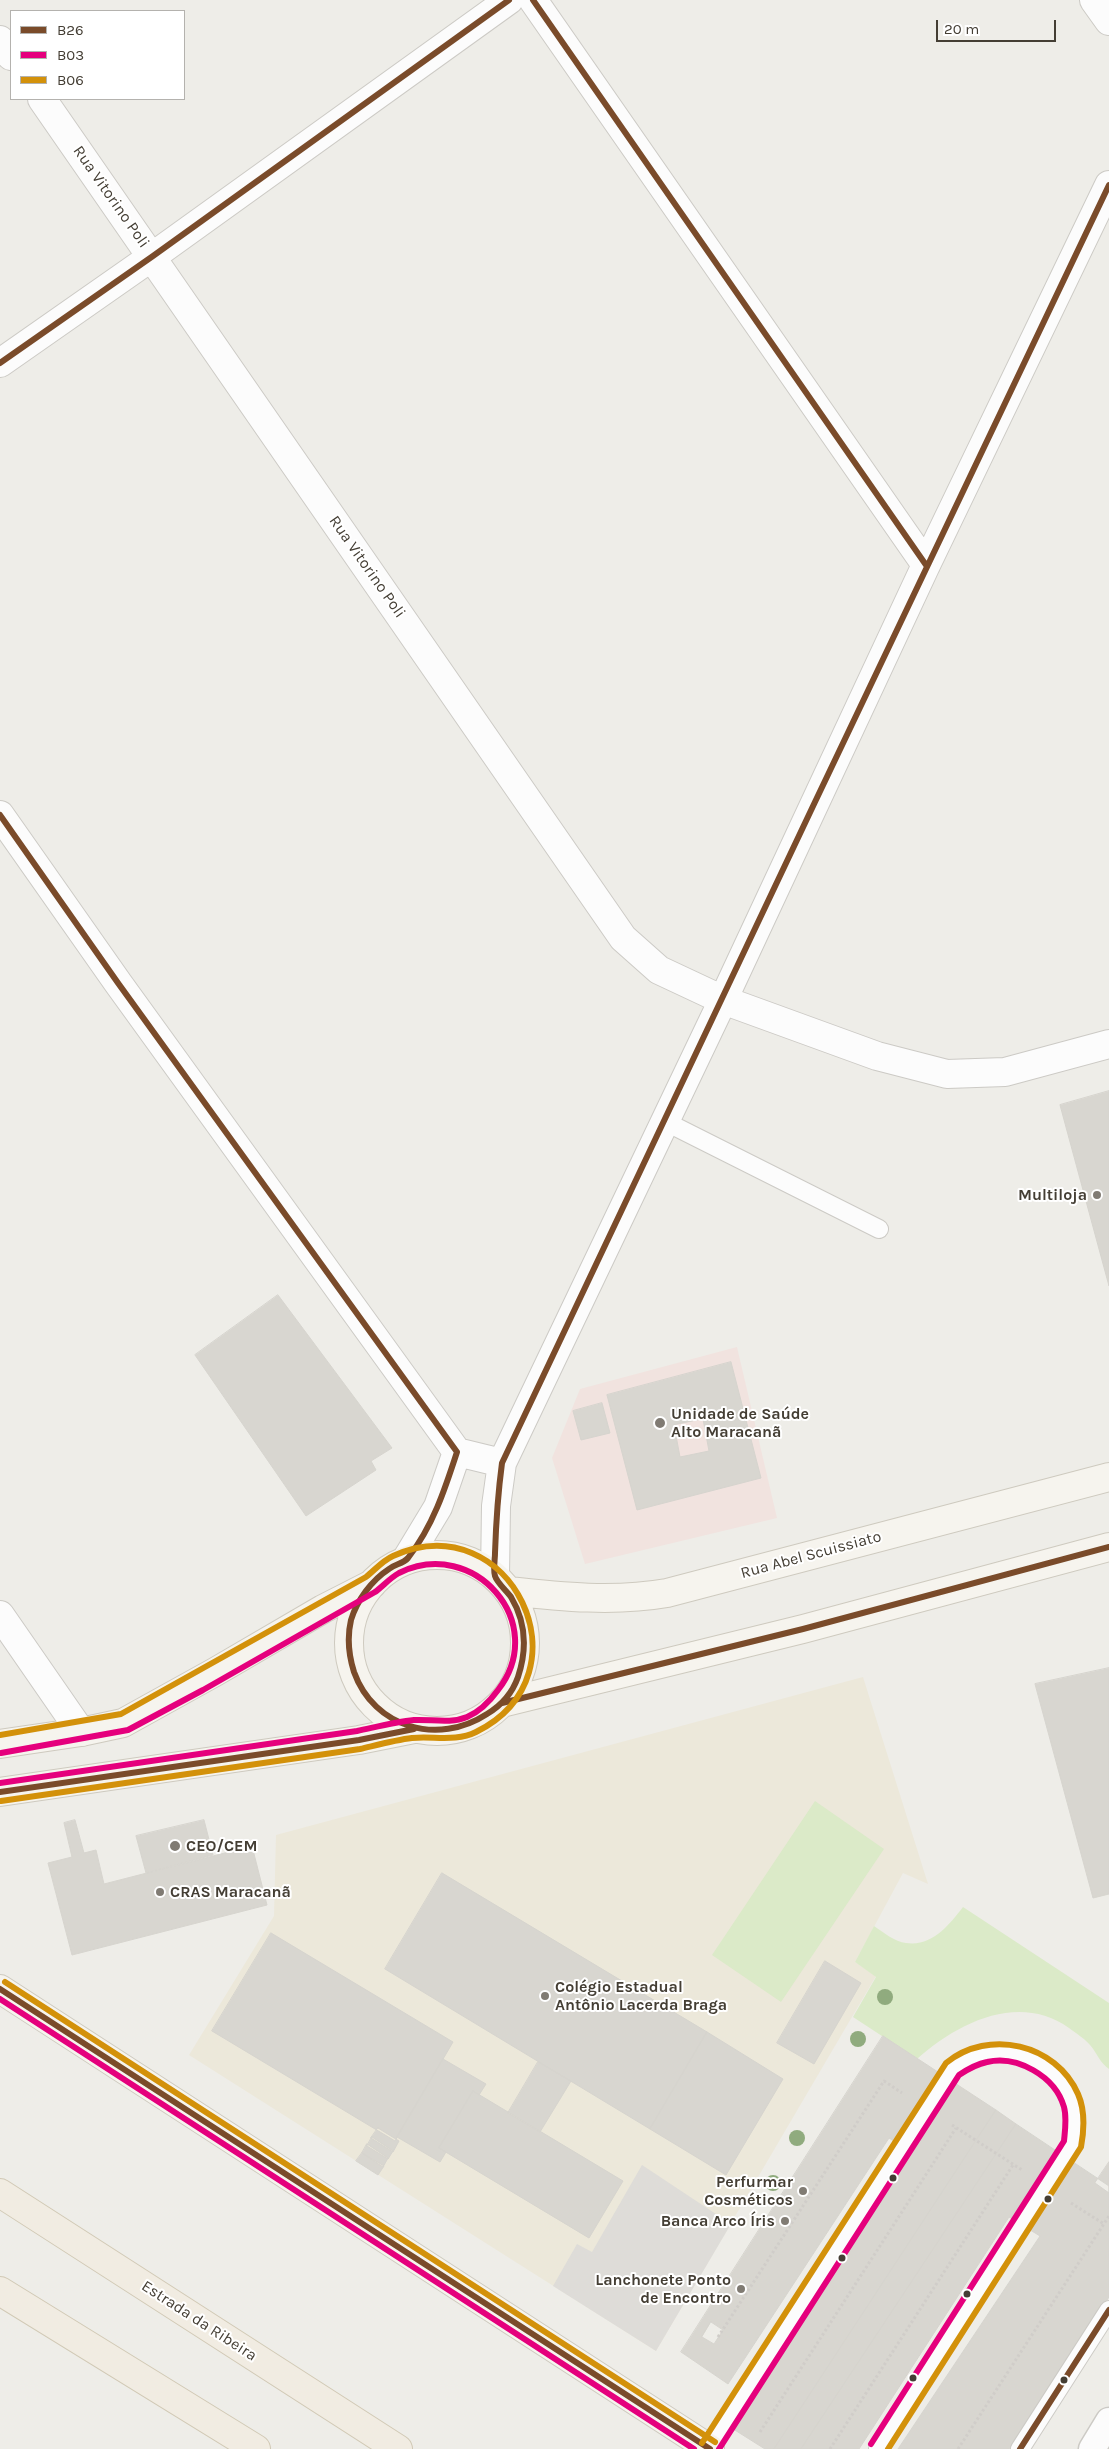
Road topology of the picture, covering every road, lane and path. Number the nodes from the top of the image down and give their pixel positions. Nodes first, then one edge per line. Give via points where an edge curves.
1 (509, 0) edge
2 (534, 0) edge
3 (1094, 0) edge
4 (1109, 21) edge
5 (0, 40) edge
6 (10, 55) edge
7 (43, 100) edge
8 (1109, 185) edge
9 (153, 256) junction
10 (0, 363) edge
11 (926, 565) junction
12 (0, 815) edge
13 (724, 1000) junction
14 (1109, 1044) edge
15 (666, 1122) junction
16 (879, 1229) dead end
17 (457, 1452) junction
18 (502, 1463) junction
19 (1109, 1477) edge
20 (1109, 1547) edge
21 (406, 1560) junction
22 (376, 1582) junction
23 (502, 1584) junction
24 (0, 1615) edge
25 (502, 1703) junction
26 (414, 1729) junction
27 (81, 1732) junction
28 (0, 1744) edge
29 (0, 1792) edge
30 (0, 1989) edge
31 (926, 2109) junction
32 (956, 2127) junction
33 (1013, 2165) junction
34 (1046, 2186) junction
35 (0, 2193) edge
36 (1109, 2216) edge
37 (1104, 2224) junction
38 (0, 2290) edge
39 (1109, 2310) edge
40 (718, 2337) dead end
41 (1109, 2421) edge
42 (760, 2432) dead end
43 (256, 2449) edge
44 (398, 2449) edge
45 (710, 2449) edge
46 (830, 2449) edge
47 (878, 2449) edge
48 (958, 2449) edge
49 (1020, 2449) edge
50 (1092, 2449) edge

1 - 9 street
2 - 11 street
3 - 4 street
5 - 6 street
7 - 9 street, Rua Vitorino Poli
8 - 11 street
9 - 10 street
9 - 13 street, Rua Vitorino Poli via 623,938 659,970
11 - 13 street
12 - 17 street
13 - 14 street, Rua Vitorino Poli via 877,1056 947,1074 1005,1072
13 - 15 street
15 - 16 lane
15 - 18 street
17 - 18 street
17 - 21 street via 438,1507
18 - 23 street via 496,1506
19 - 23 main road, Rua Abel Scuissiato via 635,1598 552,1596
20 - 25 main road via 803,1629
21 - 22 main road via 389,1568
21 - 23 main road via 437,1554 468,1560
22 - 26 main road via 360,1601 351,1624 348,1649 353,1673 367,1698 388,1718
22 - 27 main road via 323,1609 153,1708 122,1722
23 - 25 main road via 519,1611 525,1632 524,1658 516,1682
24 - 27 street
25 - 26 main road via 477,1722 446,1731
26 - 29 main road
27 - 28 main road
30 - 45 main road
31 - 32 path
31 - 34 lane via 953,2068 973,2057 996,2052 1018,2054 1040,2063 1057,2078 1070,2098 1075,2120 1073,2144
31 - 40 path via 884,2081
31 - 45 lane
32 - 33 path
32 - 42 path
33 - 34 path
33 - 46 path
34 - 37 path
34 - 47 lane
35 - 44 main road, Estrada da Ribeira
36 - 37 path
37 - 48 path
38 - 43 main road
39 - 49 lane
41 - 50 street

